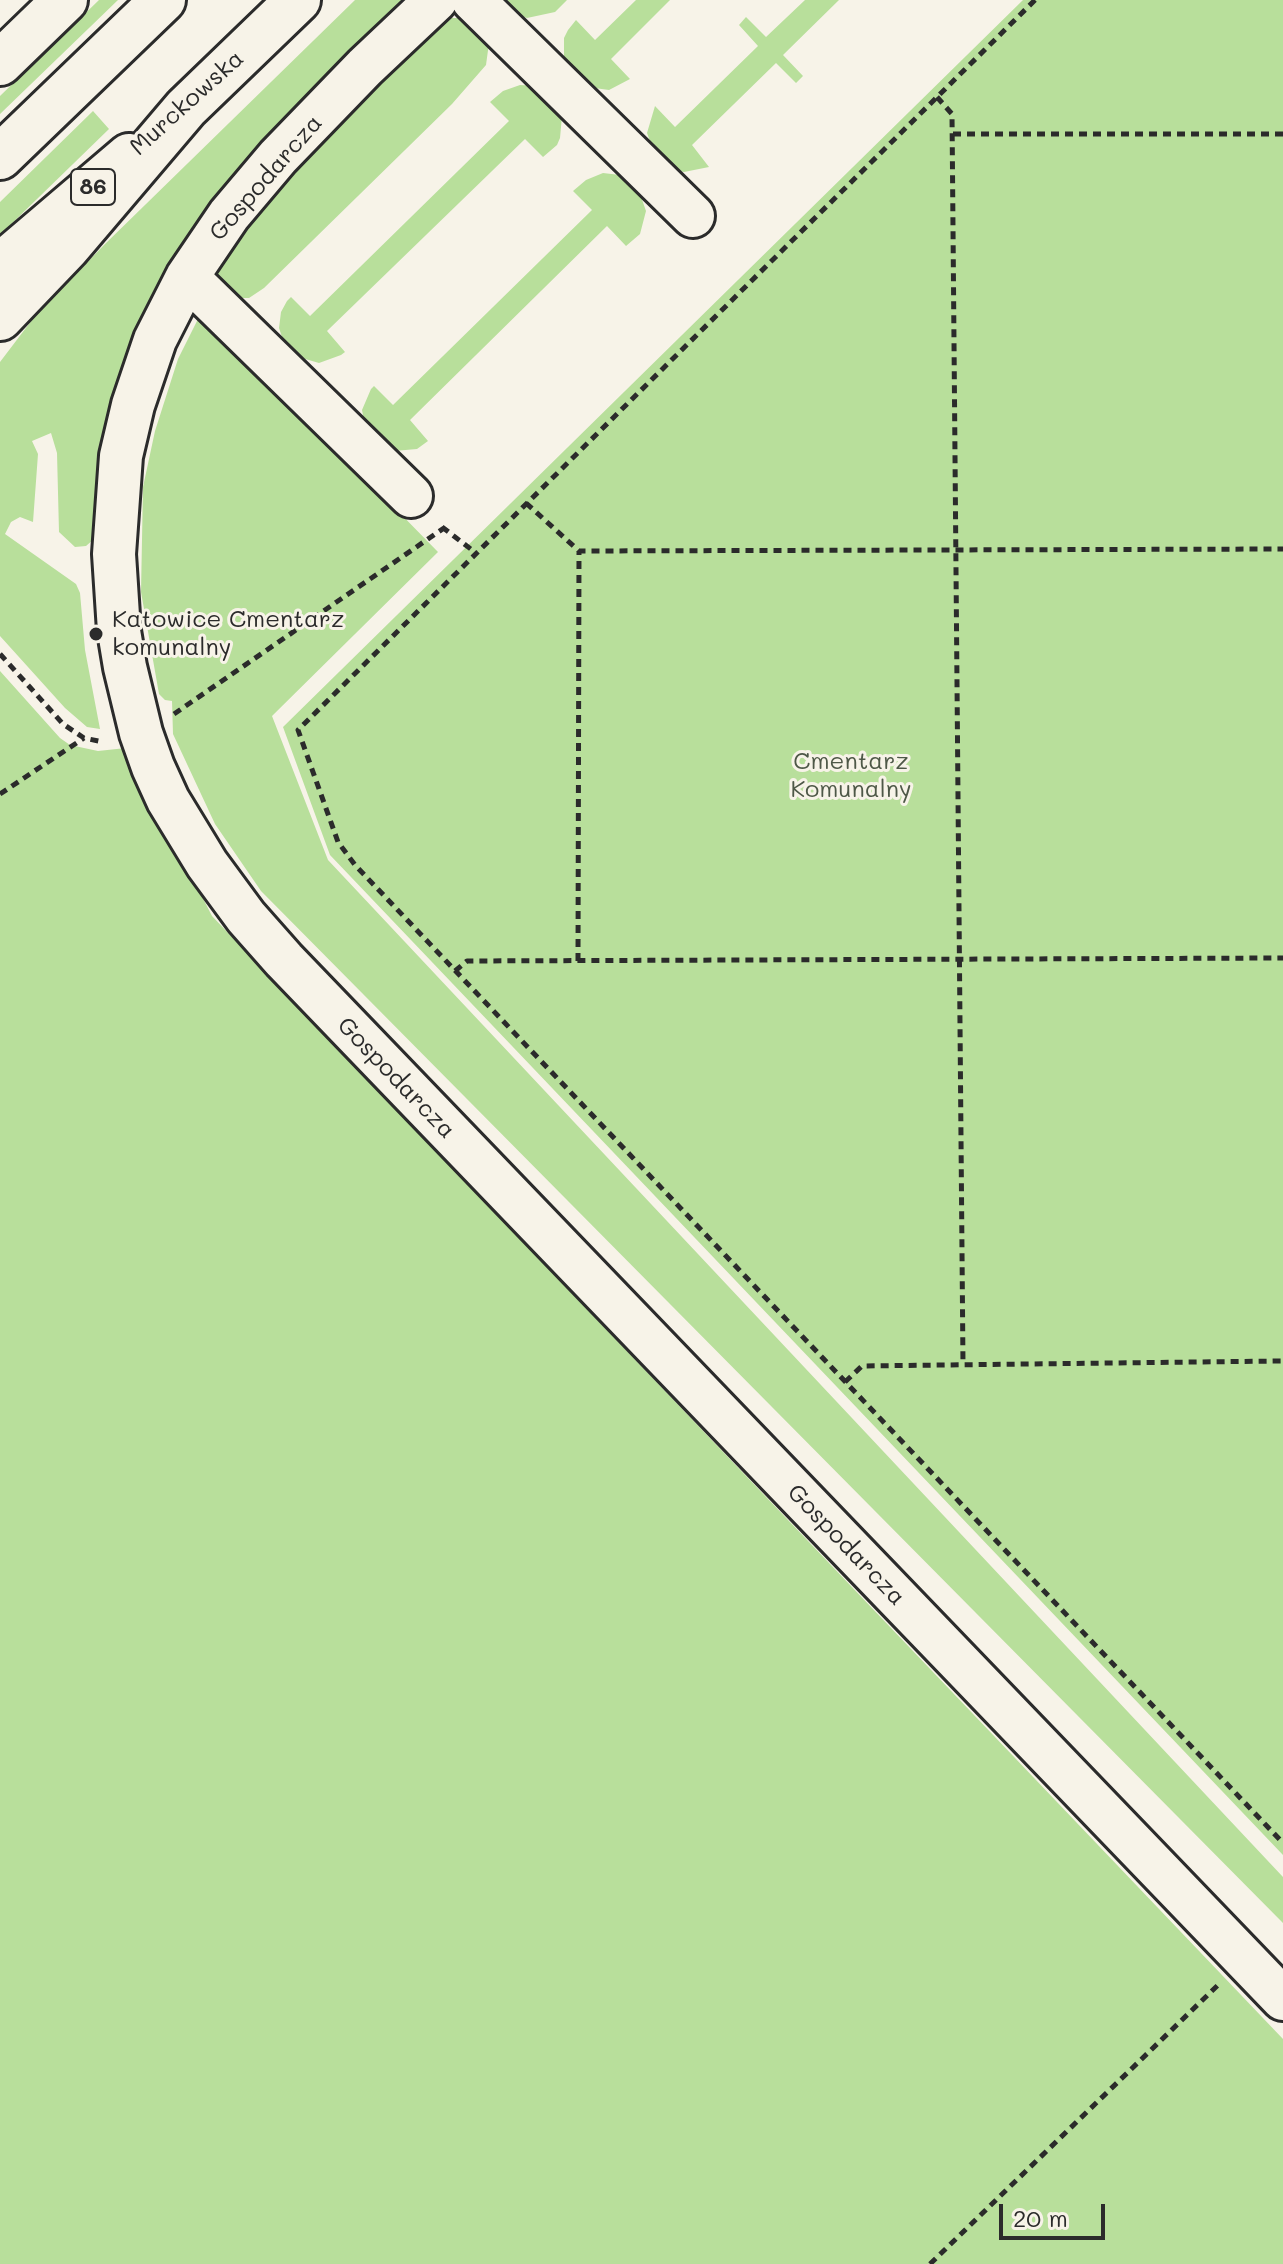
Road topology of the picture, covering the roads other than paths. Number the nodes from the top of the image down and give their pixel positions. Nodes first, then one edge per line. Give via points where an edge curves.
1 (65, 0) edge
2 (163, 0) edge
3 (298, 0) edge
4 (436, 0) edge
5 (473, 0) edge
6 (0, 63) edge
7 (186, 108) junction
8 (0, 157) edge
9 (693, 216) dead end
10 (0, 266) edge
11 (187, 277) junction
12 (0, 318) edge
13 (411, 496) road end
14 (1283, 1999) edge

1 - 6 main road
2 - 8 main road
3 - 7 main road, Murckowska / 86
4 - 11 street, Gospodarcza via 278,157
5 - 9 street
7 - 10 main road, Murckowska / 86
7 - 12 main road
11 - 13 street
11 - 14 street, Gospodarcza via 155,340 121,456 115,594 125,667 145,744 168,800 207,864 316,995

